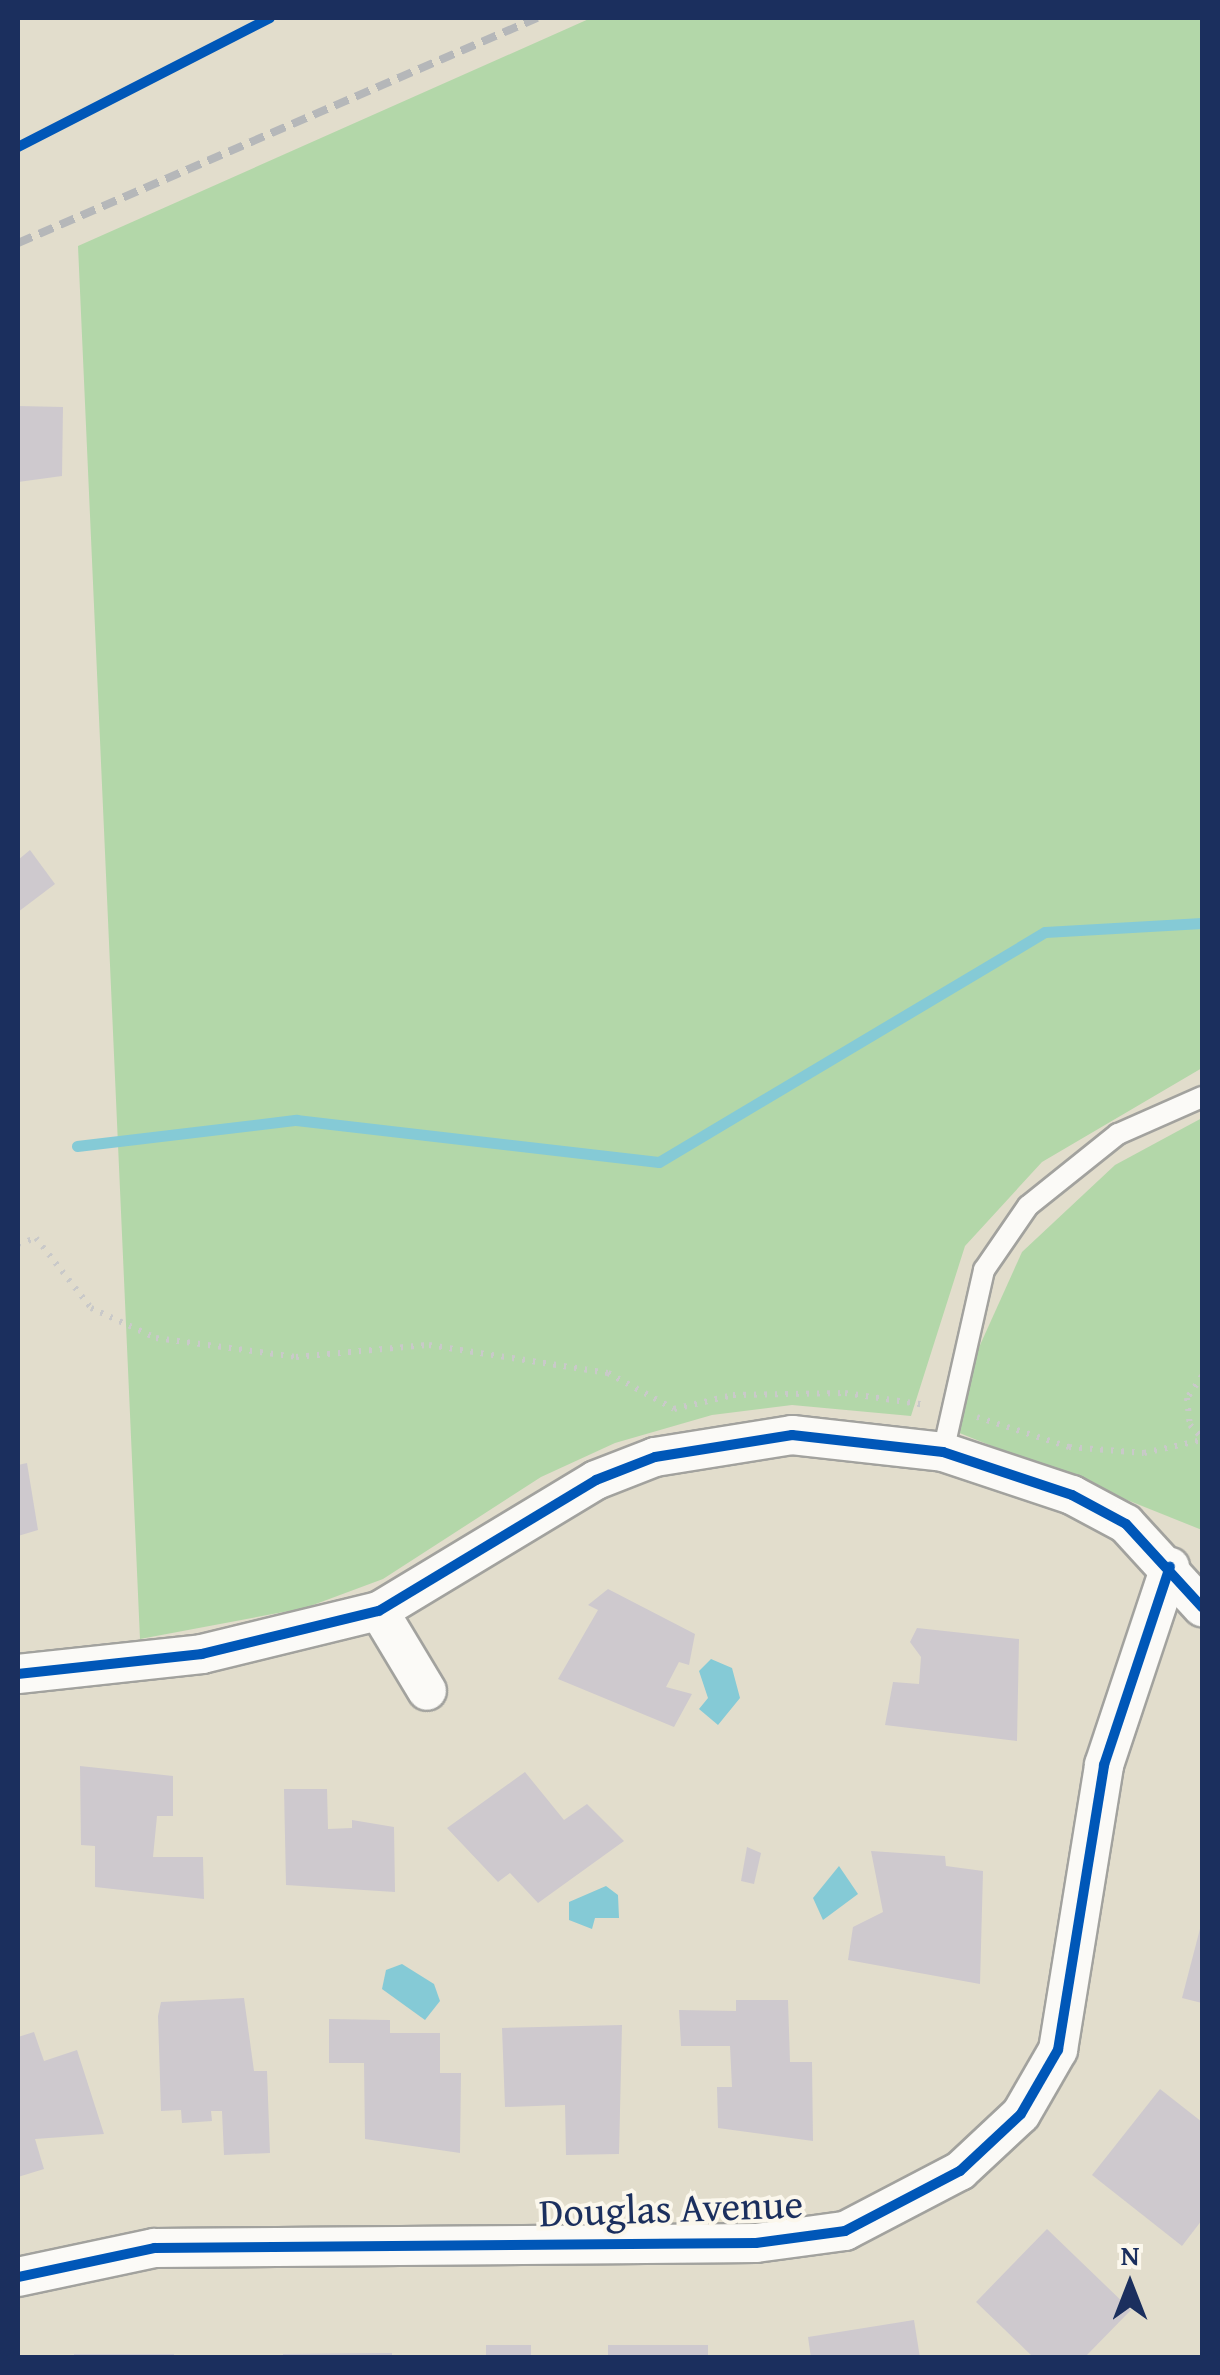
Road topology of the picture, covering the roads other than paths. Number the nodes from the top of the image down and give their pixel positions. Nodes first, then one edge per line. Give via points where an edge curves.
1 (1202, 1097) edge
2 (943, 1452) junction
3 (1186, 1566) edge
4 (1202, 1607) edge
5 (379, 1611) junction
6 (18, 1674) edge
7 (427, 1691) dead end
8 (18, 2278) edge

1 - 2 lane via 1118,1134 1028,1206 984,1270
2 - 3 street via 1072,1494
2 - 5 street via 792,1435 655,1457 596,1480
3 - 4 street
3 - 8 street, Douglas Avenue via 1104,1765 1058,2050 1021,2114 960,2171 845,2231 756,2243 154,2248
5 - 6 street via 202,1654
5 - 7 street

